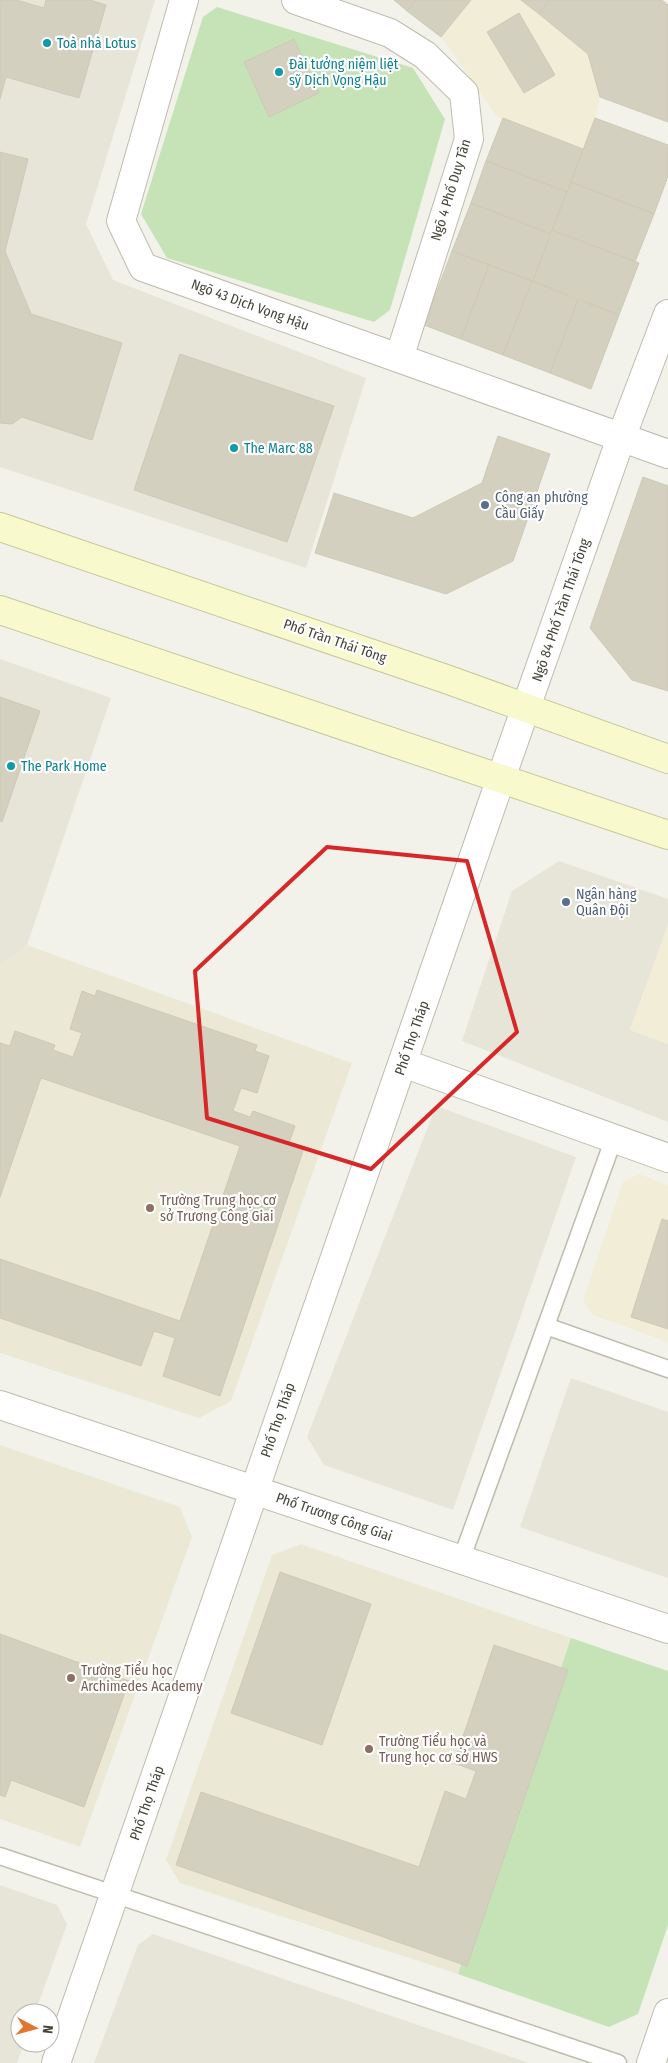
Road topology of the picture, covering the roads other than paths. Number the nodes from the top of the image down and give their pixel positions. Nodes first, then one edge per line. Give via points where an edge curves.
1 (184, 0) edge
2 (296, 0) edge
3 (668, 314) edge
4 (399, 358) junction
5 (621, 438) junction
6 (668, 454) edge
7 (0, 527) edge
8 (0, 610) edge
9 (527, 709) junction
10 (668, 759) edge
11 (501, 778) junction
12 (668, 835) edge
13 (403, 1063) junction
14 (614, 1138) junction
15 (668, 1158) edge
16 (546, 1326) junction
17 (668, 1369) edge
18 (0, 1405) edge
19 (254, 1490) junction
20 (461, 1560) junction
21 (668, 1629) edge
22 (0, 1856) edge
23 (116, 1894) junction
24 (668, 2013) edge
25 (56, 2063) edge
26 (618, 2063) edge
27 (651, 2063) edge

1 - 4 street, Ngõ 43 Dịch Vọng Hậu via 121,221 143,267
2 - 4 street, Ngõ 4 Phố Duy Tân via 390,34 426,55 464,92 469,139
3 - 5 street, Ngõ 84 Phố Trần Thái Tông
4 - 5 street, Ngõ 43 Dịch Vọng Hậu
5 - 6 street, Ngõ 43 Dịch Vọng Hậu
5 - 9 street, Ngõ 84 Phố Trần Thái Tông
7 - 9 main road, Phố Trần Thái Tông via 437,675
8 - 11 main road
9 - 10 main road, Phố Trần Thái Tông
9 - 11 street, Ngõ 84 Phố Trần Thái Tông
11 - 12 main road
11 - 13 street, Phố Thọ Tháp
13 - 14 street
13 - 19 street, Phố Thọ Tháp
14 - 15 street
14 - 16 lane
16 - 17 lane
16 - 20 lane
18 - 19 street, Phố Trương Công Giai
19 - 20 street, Phố Trương Công Giai
19 - 23 street, Phố Thọ Tháp
20 - 21 street, Phố Trương Công Giai
22 - 23 lane
23 - 25 street, Phố Thọ Tháp
23 - 26 lane
24 - 27 street

